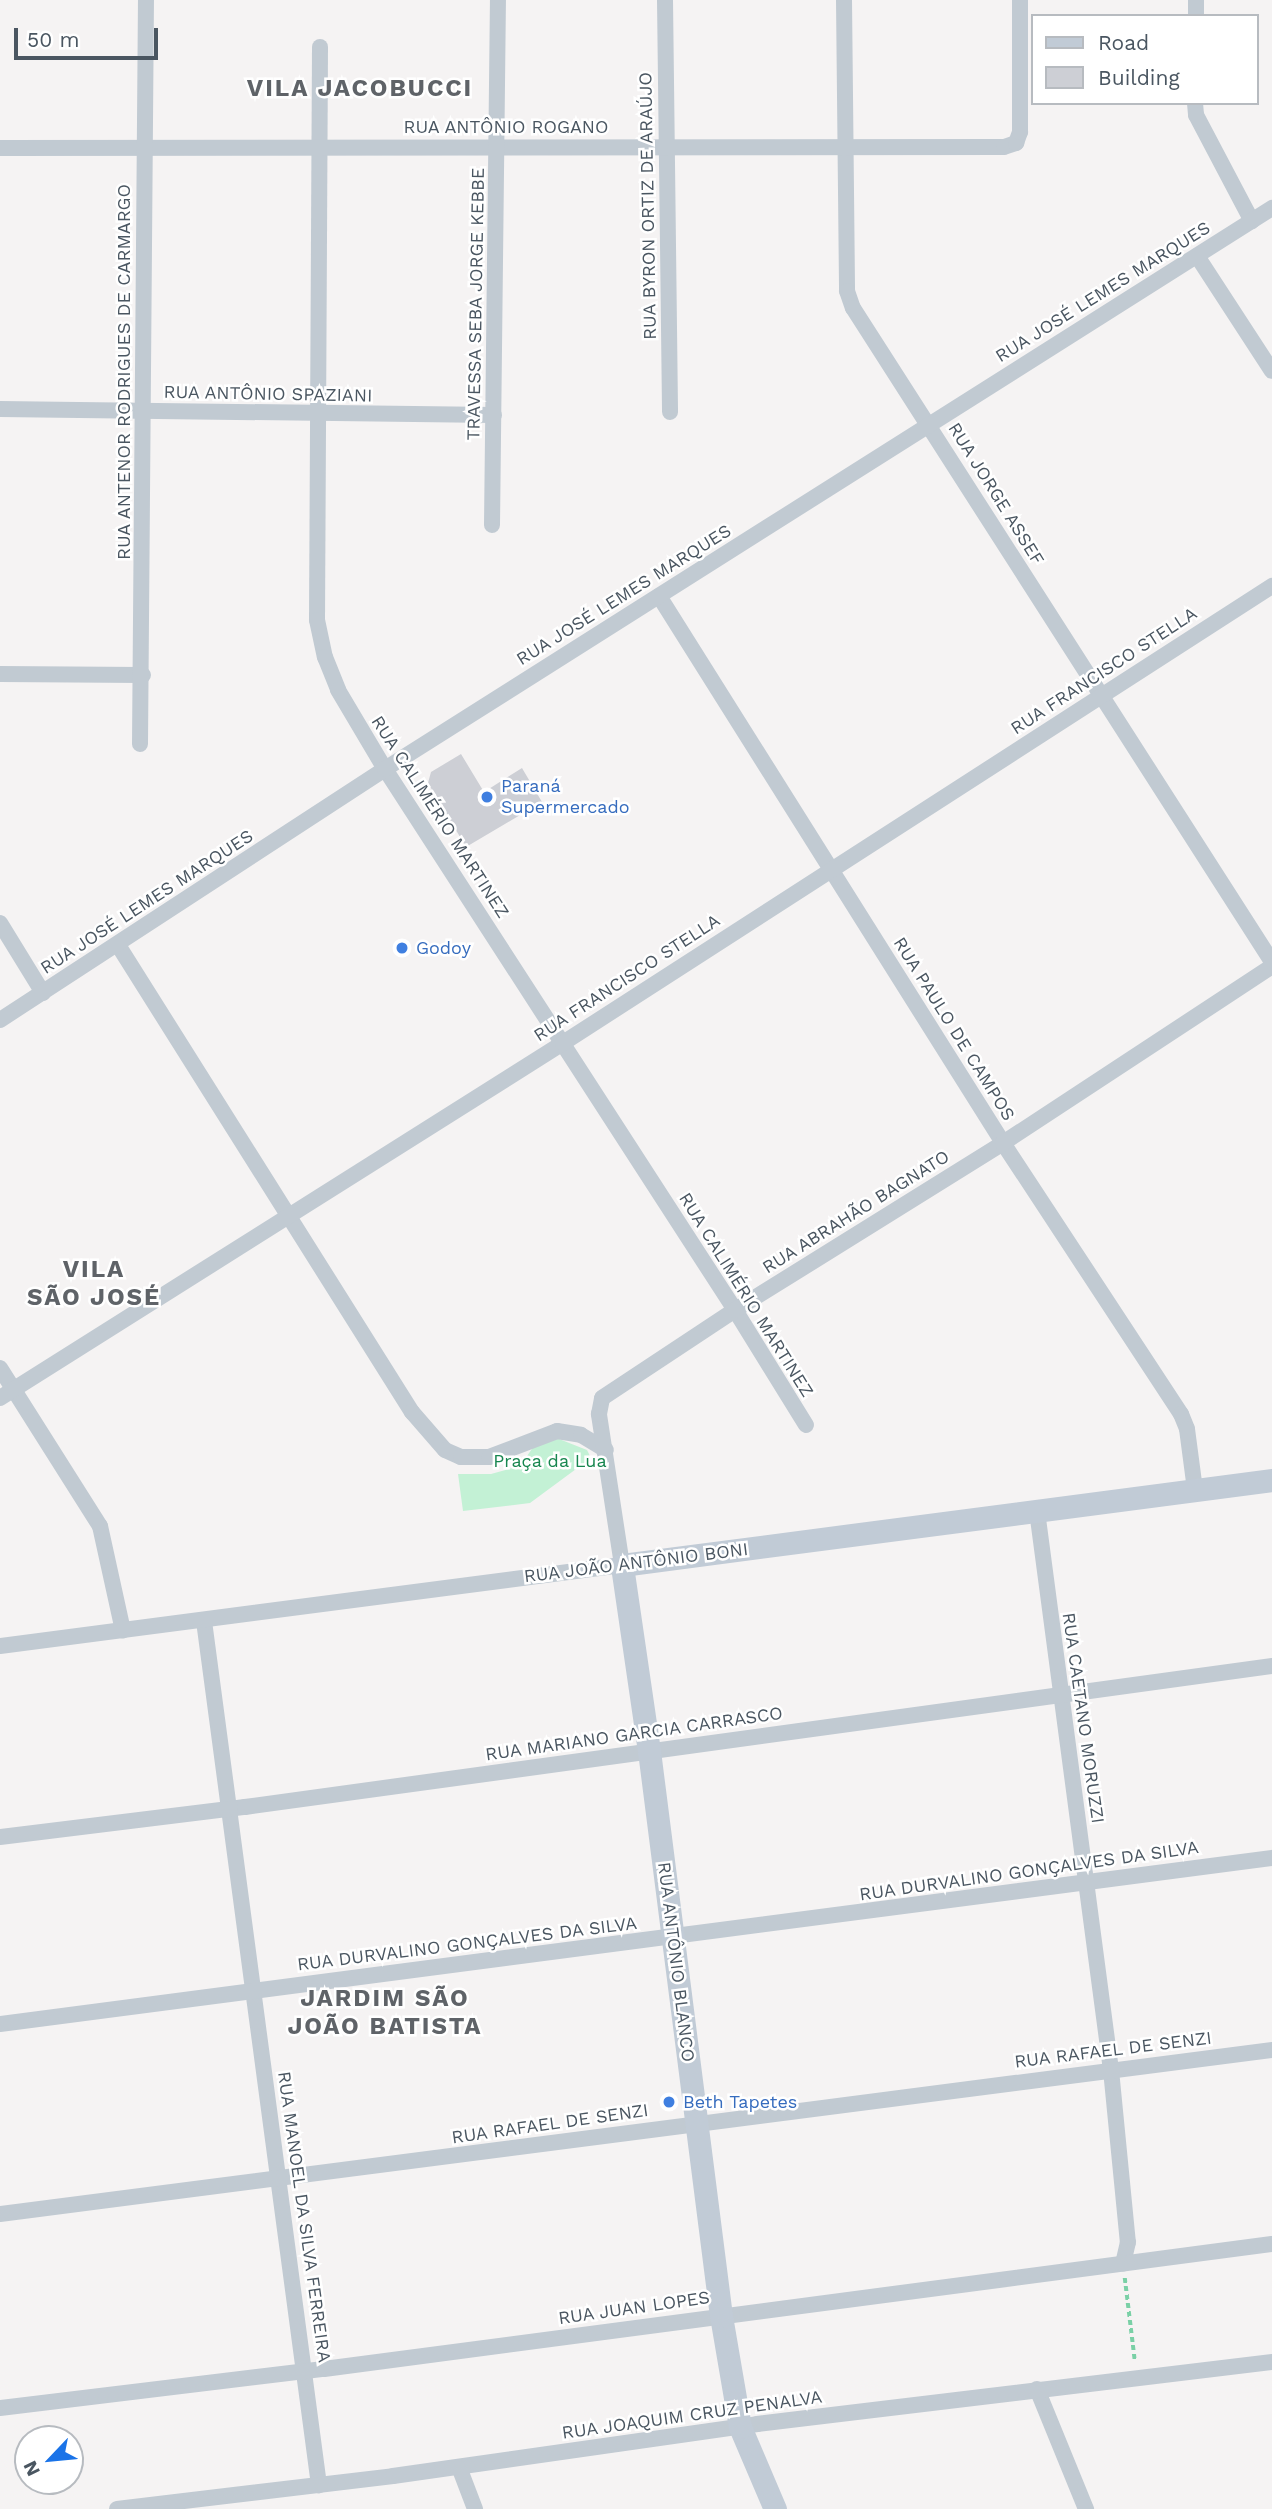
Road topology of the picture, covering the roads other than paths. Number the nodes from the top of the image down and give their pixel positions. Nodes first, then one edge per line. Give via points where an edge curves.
1 (146, 0) edge
2 (498, 0) edge
3 (665, 0) edge
4 (844, 0) edge
5 (1020, 0) edge
6 (320, 47) dead end
7 (1195, 105) edge
8 (144, 146) junction
9 (321, 146) junction
10 (498, 146) junction
11 (666, 146) junction
12 (0, 148) edge
13 (843, 148) junction
14 (1272, 208) edge
15 (1252, 221) junction
16 (1197, 256) junction
17 (1272, 371) edge
18 (0, 409) edge
19 (144, 411) junction
20 (670, 412) dead end
21 (318, 415) junction
22 (494, 415) junction
23 (929, 424) junction
24 (492, 525) dead end
25 (1272, 586) edge
26 (659, 596) junction
27 (0, 674) edge
28 (143, 674) junction
29 (1101, 696) junction
30 (140, 744) dead end
31 (385, 769) junction
32 (831, 869) junction
33 (0, 923) edge
34 (118, 945) junction
35 (1272, 964) edge
36 (43, 993) junction
37 (0, 1020) edge
38 (563, 1043) junction
39 (1003, 1143) junction
40 (290, 1215) junction
41 (735, 1310) junction
42 (0, 1368) edge
43 (7, 1394) edge
44 (806, 1425) dead end
45 (606, 1450) junction
46 (1272, 1480) edge
47 (1195, 1490) junction
48 (1037, 1511) junction
49 (621, 1565) junction
50 (204, 1621) junction
51 (123, 1630) junction
52 (0, 1646) edge
53 (1272, 1666) edge
54 (1060, 1696) junction
55 (649, 1751) junction
56 (229, 1809) junction
57 (0, 1837) edge
58 (1272, 1858) edge
59 (1086, 1883) junction
60 (673, 1937) junction
61 (254, 1992) junction
62 (0, 2024) edge
63 (1272, 2050) edge
64 (1111, 2070) junction
65 (697, 2125) junction
66 (279, 2180) junction
67 (0, 2214) edge
68 (1272, 2244) edge
69 (1123, 2263) junction
70 (721, 2316) junction
71 (1272, 2362) edge
72 (305, 2371) junction
73 (1037, 2389) junction
74 (0, 2407) edge
75 (740, 2427) junction
76 (460, 2467) junction
77 (318, 2485) junction
78 (117, 2509) edge
79 (475, 2509) edge
80 (775, 2509) edge
81 (1086, 2509) edge

1 - 8 street, RUA ANTENOR RODRIGUES DE CARMARGO
2 - 10 street, TRAVESSA SEBA JORGE KEBBE
3 - 11 street, RUA BYRON ORTIZ DE ARAÚJO
4 - 13 street, RUA JORGE ASSEF
5 - 13 street, RUA ANTÔNIO ROGANO via 1020,132 1013,145
6 - 9 street, RUA CALIMÉRIO MARTINEZ
7 - 15 street via 1196,115
8 - 9 street, RUA ANTÔNIO ROGANO
8 - 12 street, RUA ANTÔNIO ROGANO
8 - 19 street, RUA ANTENOR RODRIGUES DE CARMARGO
9 - 10 street, RUA ANTÔNIO ROGANO
9 - 21 street, RUA CALIMÉRIO MARTINEZ
10 - 11 street, RUA ANTÔNIO ROGANO
10 - 22 street, TRAVESSA SEBA JORGE KEBBE
11 - 13 street, RUA ANTÔNIO ROGANO
11 - 20 street, RUA BYRON ORTIZ DE ARAÚJO
13 - 23 street, RUA JORGE ASSEF via 847,291 853,308
14 - 15 street, RUA JOSÉ LEMES MARQUES
15 - 16 street, RUA JOSÉ LEMES MARQUES
16 - 17 street
16 - 23 street, RUA JOSÉ LEMES MARQUES
18 - 19 street, RUA ANTÔNIO SPAZIANI
19 - 21 street, RUA ANTÔNIO SPAZIANI
19 - 28 street, RUA ANTENOR RODRIGUES DE CARMARGO
21 - 22 street, RUA ANTÔNIO SPAZIANI
21 - 31 street, RUA CALIMÉRIO MARTINEZ via 317,620 338,690
22 - 24 street, TRAVESSA SEBA JORGE KEBBE
23 - 26 street, RUA JOSÉ LEMES MARQUES
23 - 29 street, RUA JORGE ASSEF
25 - 29 street, RUA FRANCISCO STELLA
26 - 31 street, RUA JOSÉ LEMES MARQUES
26 - 32 street, RUA PAULO DE CAMPOS
27 - 28 street
28 - 30 street, RUA ANTENOR RODRIGUES DE CARMARGO
29 - 32 street, RUA FRANCISCO STELLA
29 - 35 street, RUA JORGE ASSEF
31 - 34 street, RUA JOSÉ LEMES MARQUES
31 - 38 street, RUA CALIMÉRIO MARTINEZ
32 - 38 street, RUA FRANCISCO STELLA
32 - 39 street, RUA PAULO DE CAMPOS
33 - 36 street
34 - 36 street, RUA JOSÉ LEMES MARQUES
34 - 40 street
35 - 39 street, RUA ABRAHÃO BAGNATO
36 - 37 street, RUA JOSÉ LEMES MARQUES
38 - 40 street, RUA FRANCISCO STELLA
38 - 41 street, RUA CALIMÉRIO MARTINEZ
39 - 41 street, RUA ABRAHÃO BAGNATO
39 - 47 street, RUA PAULO DE CAMPOS via 1181,1414
40 - 43 street, RUA FRANCISCO STELLA
40 - 45 street via 412,1412 445,1450 461,1457 489,1457 557,1431 581,1435
41 - 44 street, RUA CALIMÉRIO MARTINEZ
41 - 45 street, RUA ABRAHÃO BAGNATO via 602,1398 599,1414
42 - 43 street
43 - 51 street via 100,1526
45 - 49 street, RUA ANTÔNIO BLANCO
46 - 47 street, RUA JOÃO ANTÔNIO BONI
47 - 48 street, RUA JOÃO ANTÔNIO BONI
48 - 49 street, RUA JOÃO ANTÔNIO BONI
48 - 54 street, RUA CAETANO MORUZZI
49 - 50 street, RUA JOÃO ANTÔNIO BONI
49 - 55 street, RUA ANTÔNIO BLANCO
50 - 51 street, RUA JOÃO ANTÔNIO BONI
50 - 56 street, RUA MANOEL DA SILVA FERREIRA
51 - 52 street, RUA JOÃO ANTÔNIO BONI
53 - 54 street, RUA MARIANO GARCIA CARRASCO
54 - 55 street, RUA MARIANO GARCIA CARRASCO
54 - 59 street, RUA CAETANO MORUZZI
55 - 56 street, RUA MARIANO GARCIA CARRASCO
55 - 60 street, RUA ANTÔNIO BLANCO
56 - 57 street, RUA MARIANO GARCIA CARRASCO
56 - 61 street, RUA MANOEL DA SILVA FERREIRA
58 - 59 street, RUA DURVALINO GONÇALVES DA SILVA
59 - 60 street, RUA DURVALINO GONÇALVES DA SILVA
59 - 64 street, RUA CAETANO MORUZZI
60 - 61 street, RUA DURVALINO GONÇALVES DA SILVA
60 - 65 street, RUA ANTÔNIO BLANCO
61 - 62 street, RUA DURVALINO GONÇALVES DA SILVA
61 - 66 street, RUA MANOEL DA SILVA FERREIRA
63 - 64 street, RUA RAFAEL DE SENZI
64 - 65 street, RUA RAFAEL DE SENZI
64 - 69 street, RUA CAETANO MORUZZI via 1128,2242
65 - 66 street, RUA RAFAEL DE SENZI
65 - 70 street, RUA ANTÔNIO BLANCO
66 - 67 street, RUA RAFAEL DE SENZI
66 - 72 street, RUA MANOEL DA SILVA FERREIRA
68 - 69 street, RUA JUAN LOPES
69 - 70 street, RUA JUAN LOPES
70 - 72 street, RUA JUAN LOPES
70 - 75 street, RUA ANTÔNIO BLANCO
71 - 73 street, RUA JOAQUIM CRUZ PENALVA
72 - 74 street, RUA JUAN LOPES
72 - 77 street, RUA MANOEL DA SILVA FERREIRA
73 - 75 street, RUA JOAQUIM CRUZ PENALVA
73 - 81 street
75 - 76 street, RUA JOAQUIM CRUZ PENALVA
75 - 80 street, RUA ANTÔNIO BLANCO
76 - 77 street, RUA JOAQUIM CRUZ PENALVA
76 - 79 street
77 - 78 street, RUA JOAQUIM CRUZ PENALVA

